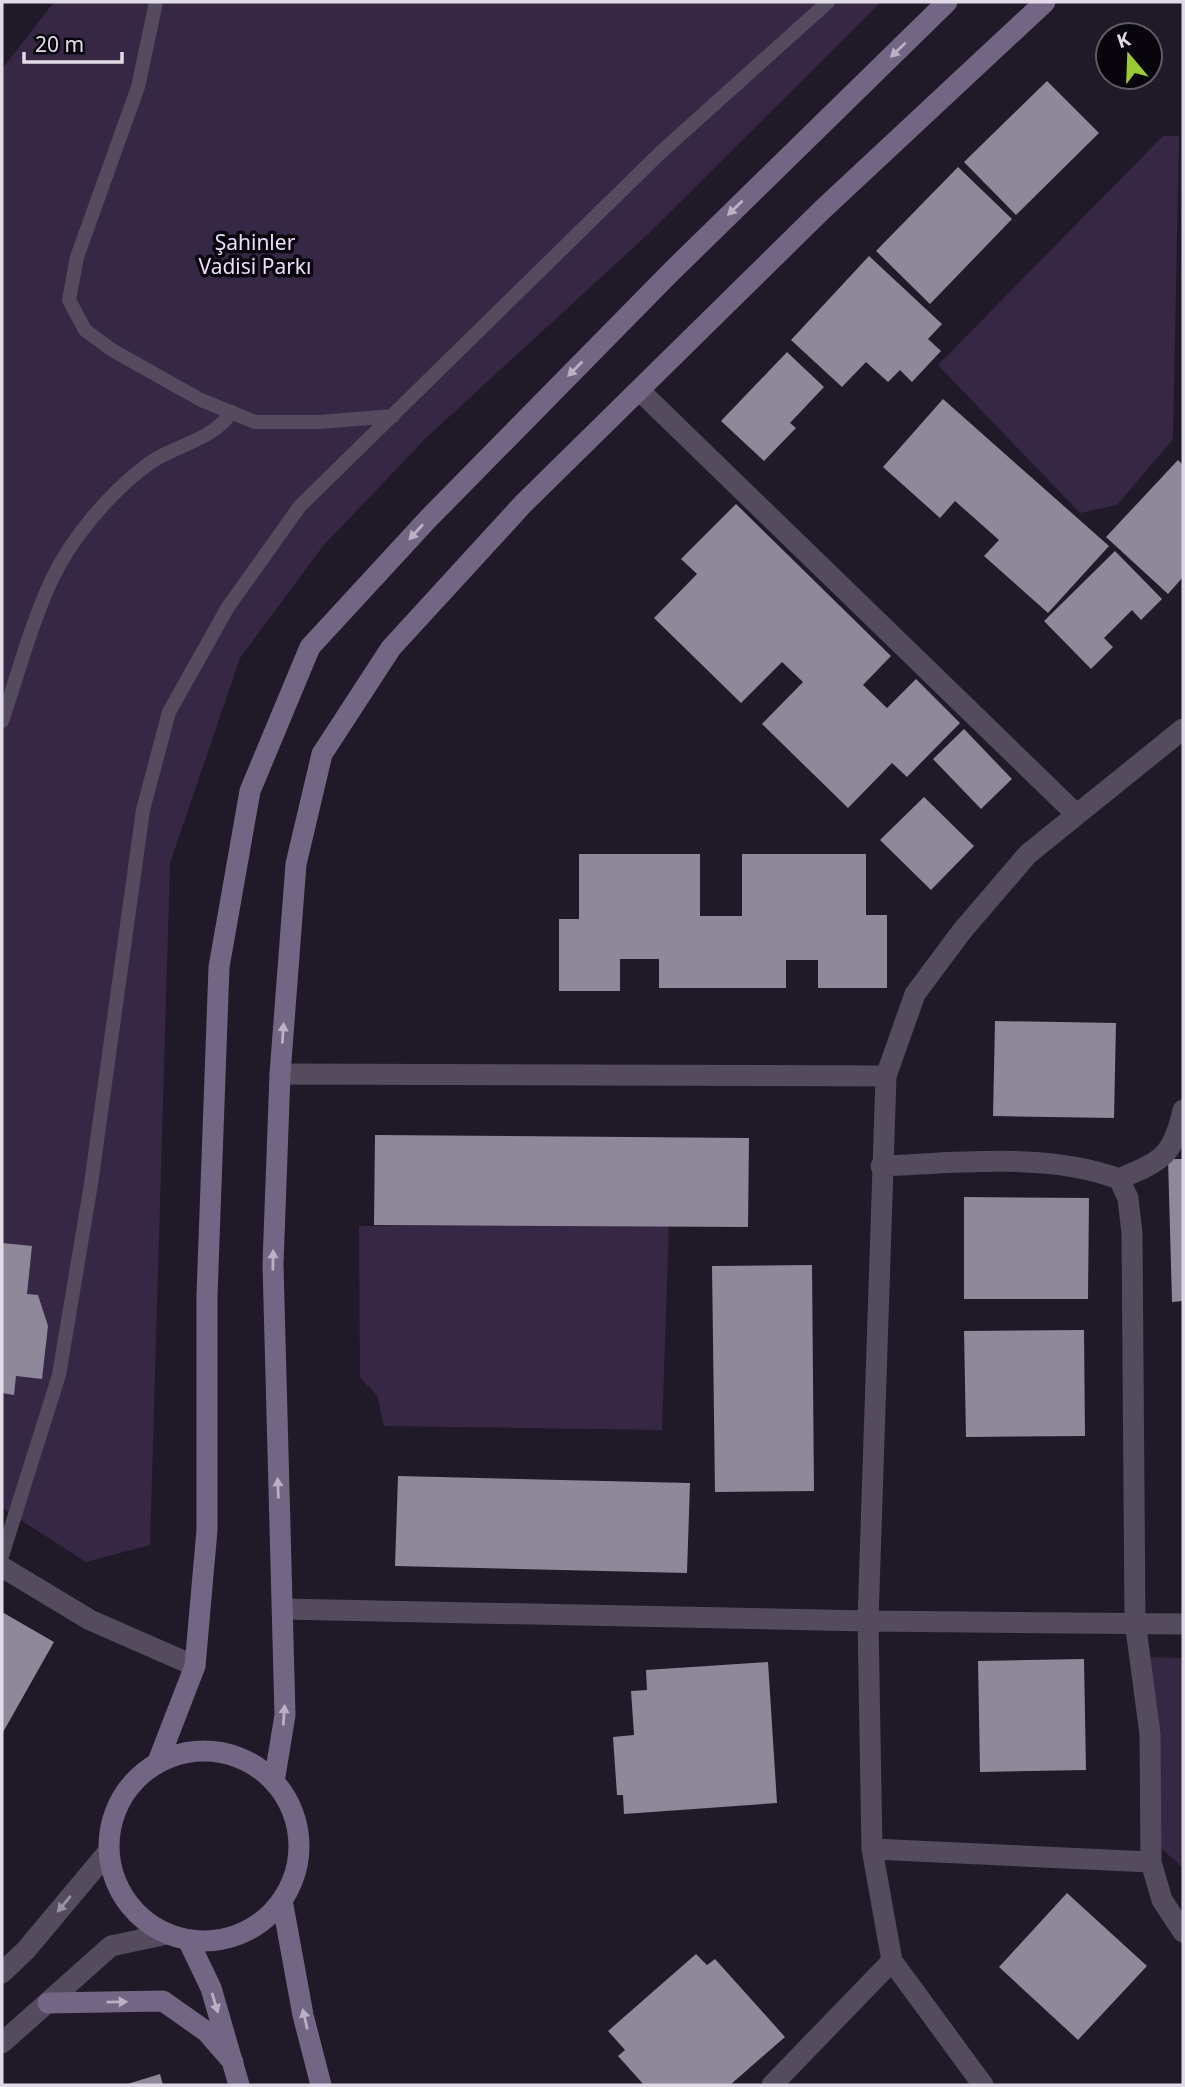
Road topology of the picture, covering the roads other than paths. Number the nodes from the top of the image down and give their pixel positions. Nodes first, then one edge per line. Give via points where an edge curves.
1 (156, 2) edge
2 (828, 2) edge
3 (947, 2) edge
4 (1045, 2) edge
5 (639, 390) junction
6 (232, 412) junction
7 (393, 416) junction
8 (2, 721) edge
9 (1183, 729) edge
10 (1075, 813) junction
11 (280, 1074) junction
12 (886, 1076) junction
13 (1183, 1110) edge
14 (881, 1166) junction
15 (1119, 1180) junction
16 (2, 1556) edge
17 (2, 1567) edge
18 (283, 1609) junction
19 (868, 1621) junction
20 (1135, 1621) junction
21 (1183, 1624) edge
22 (195, 1666) junction
23 (157, 1764) junction
24 (274, 1782) junction
25 (872, 1849) junction
26 (108, 1852) junction
27 (1151, 1862) junction
28 (282, 1900) junction
29 (1183, 1932) edge
30 (178, 1937) junction
31 (892, 1961) junction
32 (2, 1973) edge
33 (48, 2003) junction
34 (2, 2043) edge
35 (233, 2062) junction
36 (239, 2085) edge
37 (321, 2085) edge
38 (772, 2085) edge
39 (984, 2085) edge

1 - 6 lane via 138,87 77,257 69,300 85,330 112,351
2 - 7 lane via 660,153
3 -> 22 street via 670,273 428,519 310,648 250,791 219,967 207,1295 207,1530
4 - 5 street via 822,210
5 - 10 street
11 -> 5 street via 296,864 322,754 391,648 523,505
6 - 7 lane via 256,422
6 - 8 lane via 214,432 145,466 72,547 52,579
7 - 16 lane via 300,506 228,607 169,712 143,810 91,1184 59,1375
9 - 10 street
10 - 12 street via 1028,854 915,994
11 - 12 street
18 -> 11 street via 273,1264
12 - 14 street
13 - 15 street via 1177,1136 1159,1162
14 - 15 street via 1056,1165 1093,1169
14 - 19 street
15 - 20 street via 1128,1198 1132,1233
17 - 22 street via 90,1620
18 - 19 street
24 -> 18 street via 285,1715
19 - 20 street
19 - 25 street
20 - 21 street
20 - 27 street via 1150,1734
22 - 23 street
23 - 24 street via 177,1755 219,1752 249,1763
23 - 26 street via 140,1776 120,1801 109,1831
24 - 28 street via 287,1800 299,1840 298,1861
25 - 27 street
25 - 31 street
26 - 30 street via 120,1893 133,1910
26 -> 32 street
27 - 29 street via 1162,1900
28 - 30 street via 250,1929 220,1939
37 -> 28 street
30 - 33 street via 111,1946
30 -> 35 street via 211,1988
31 - 38 street
31 - 39 street
33 - 34 street
33 -> 35 street via 163,2001 207,2032
35 - 36 street

